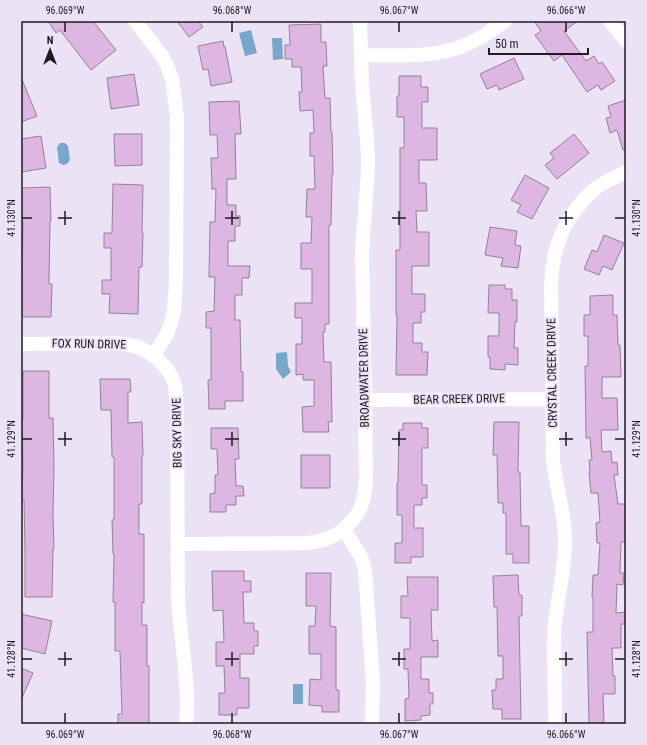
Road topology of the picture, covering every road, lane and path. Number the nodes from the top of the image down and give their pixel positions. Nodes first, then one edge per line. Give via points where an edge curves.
1 (135, 21) edge
2 (360, 21) edge
3 (505, 21) edge
4 (610, 21) edge
5 (626, 41) edge
6 (362, 55) junction
7 (626, 172) edge
8 (21, 344) edge
9 (153, 356) junction
10 (552, 399) junction
11 (365, 400) junction
12 (344, 529) junction
13 (178, 544) junction
14 (186, 724) edge
15 (372, 724) edge
16 (555, 724) edge

1 - 9 street via 163,57 168,68 177,117 174,311 167,334
2 - 6 street, BROADWATER DRIVE
3 - 6 street via 478,40 459,48 420,54
4 - 5 street
6 - 11 street, BROADWATER DRIVE via 368,152 362,250
7 - 10 street, CRYSTAL CREEK DRIVE via 605,182 585,199 567,223 557,245 551,288
8 - 9 street, FOX RUN DRIVE via 130,344
9 - 13 street, BIG SKY DRIVE via 170,375 176,393
10 - 11 street, BEAR CREEK DRIVE
10 - 16 street, CRYSTAL CREEK DRIVE via 553,461 563,515 565,548 554,633
11 - 12 street, BROADWATER DRIVE via 365,493 359,511
12 - 13 street via 326,540 306,543
12 - 15 street via 361,557 365,569 373,684
13 - 14 street, BIG SKY DRIVE via 179,620 186,681

